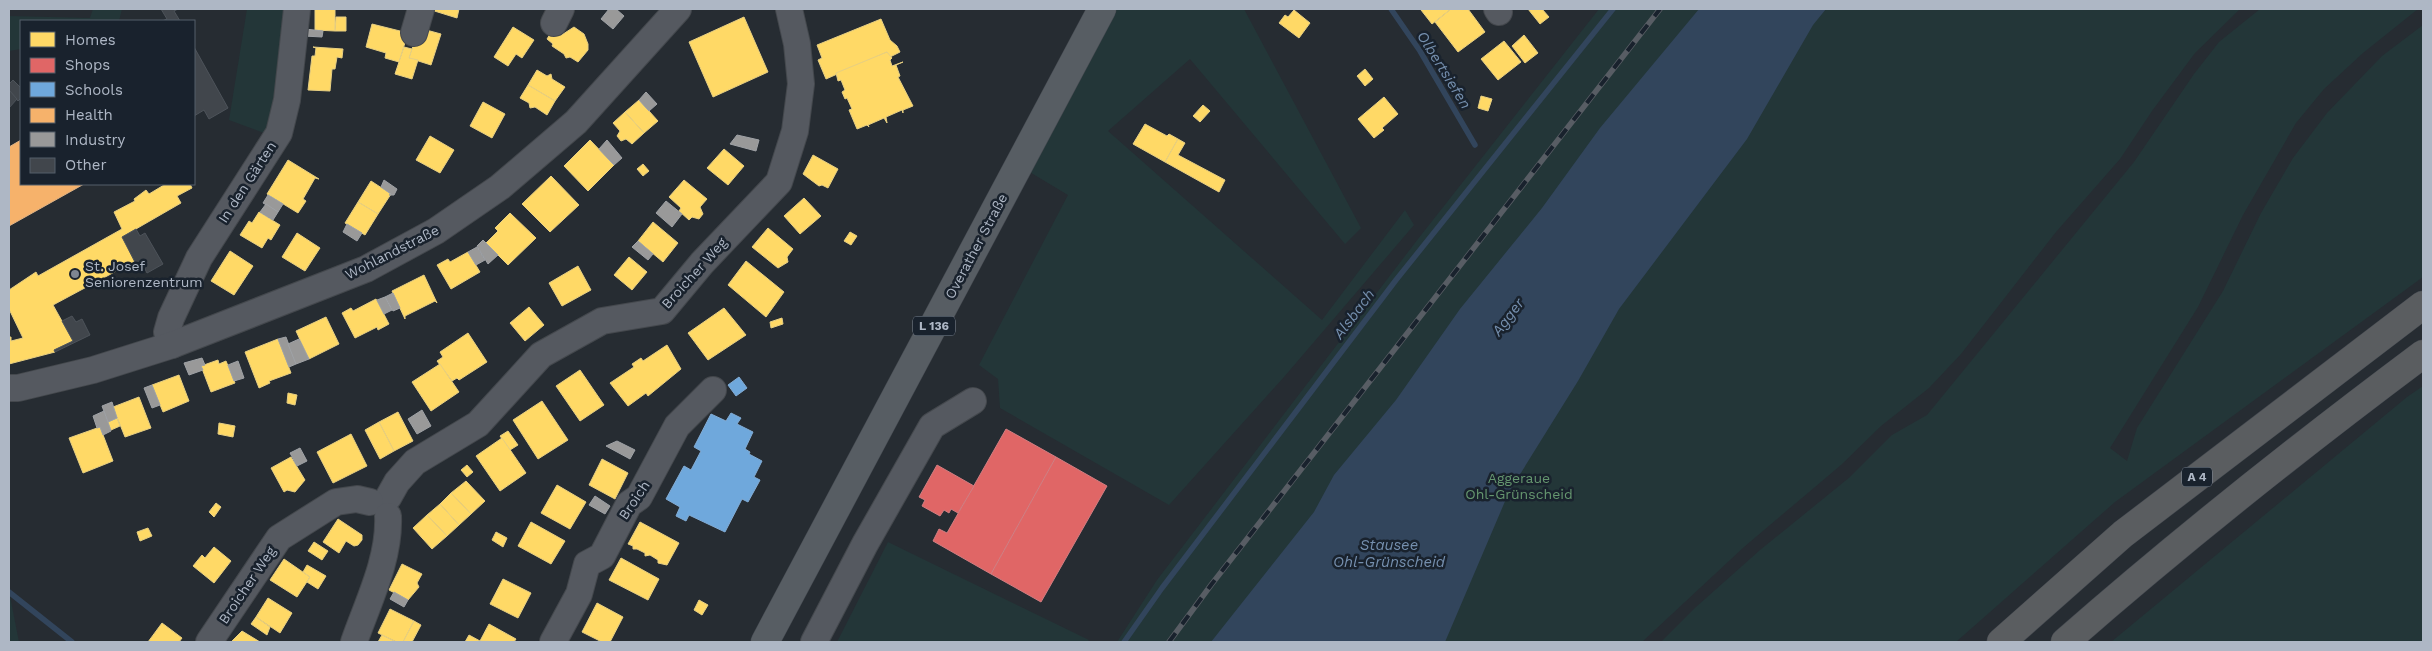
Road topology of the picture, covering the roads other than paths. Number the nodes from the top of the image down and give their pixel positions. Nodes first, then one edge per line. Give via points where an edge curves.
1 (297, 9) edge
2 (678, 9) edge
3 (789, 9) edge
4 (1102, 9) edge
5 (2423, 305) edge
6 (172, 345) junction
7 (2423, 354) edge
8 (9, 388) edge
9 (714, 390) dead end
10 (973, 400) dead end
11 (382, 505) junction
12 (209, 642) edge
13 (354, 642) edge
14 (553, 642) edge
15 (765, 642) edge
16 (814, 642) edge
17 (2001, 642) edge
18 (2065, 642) edge

1 - 6 street, In den Gärten via 287,100 279,133 199,258 171,318 168,332
2 - 6 street, Wohlandstraße via 576,122 500,187 436,231 366,269
3 - 11 street, Broicher Weg via 801,84 795,131 779,182 702,263 662,311 602,321 541,355 478,424 415,462
4 - 15 main road, Overather Straße / L 136
5 - 17 highway, A 4 via 2123,534
6 - 8 street, Wohlandstraße via 93,370
7 - 18 highway via 2298,448 2150,567
9 - 14 street, Broich via 677,426 639,497 629,504 602,556 587,564 579,594
10 - 16 street via 932,426
11 - 12 street, Broicher Weg via 357,499 336,502 278,538
11 - 13 street via 388,527 383,561

